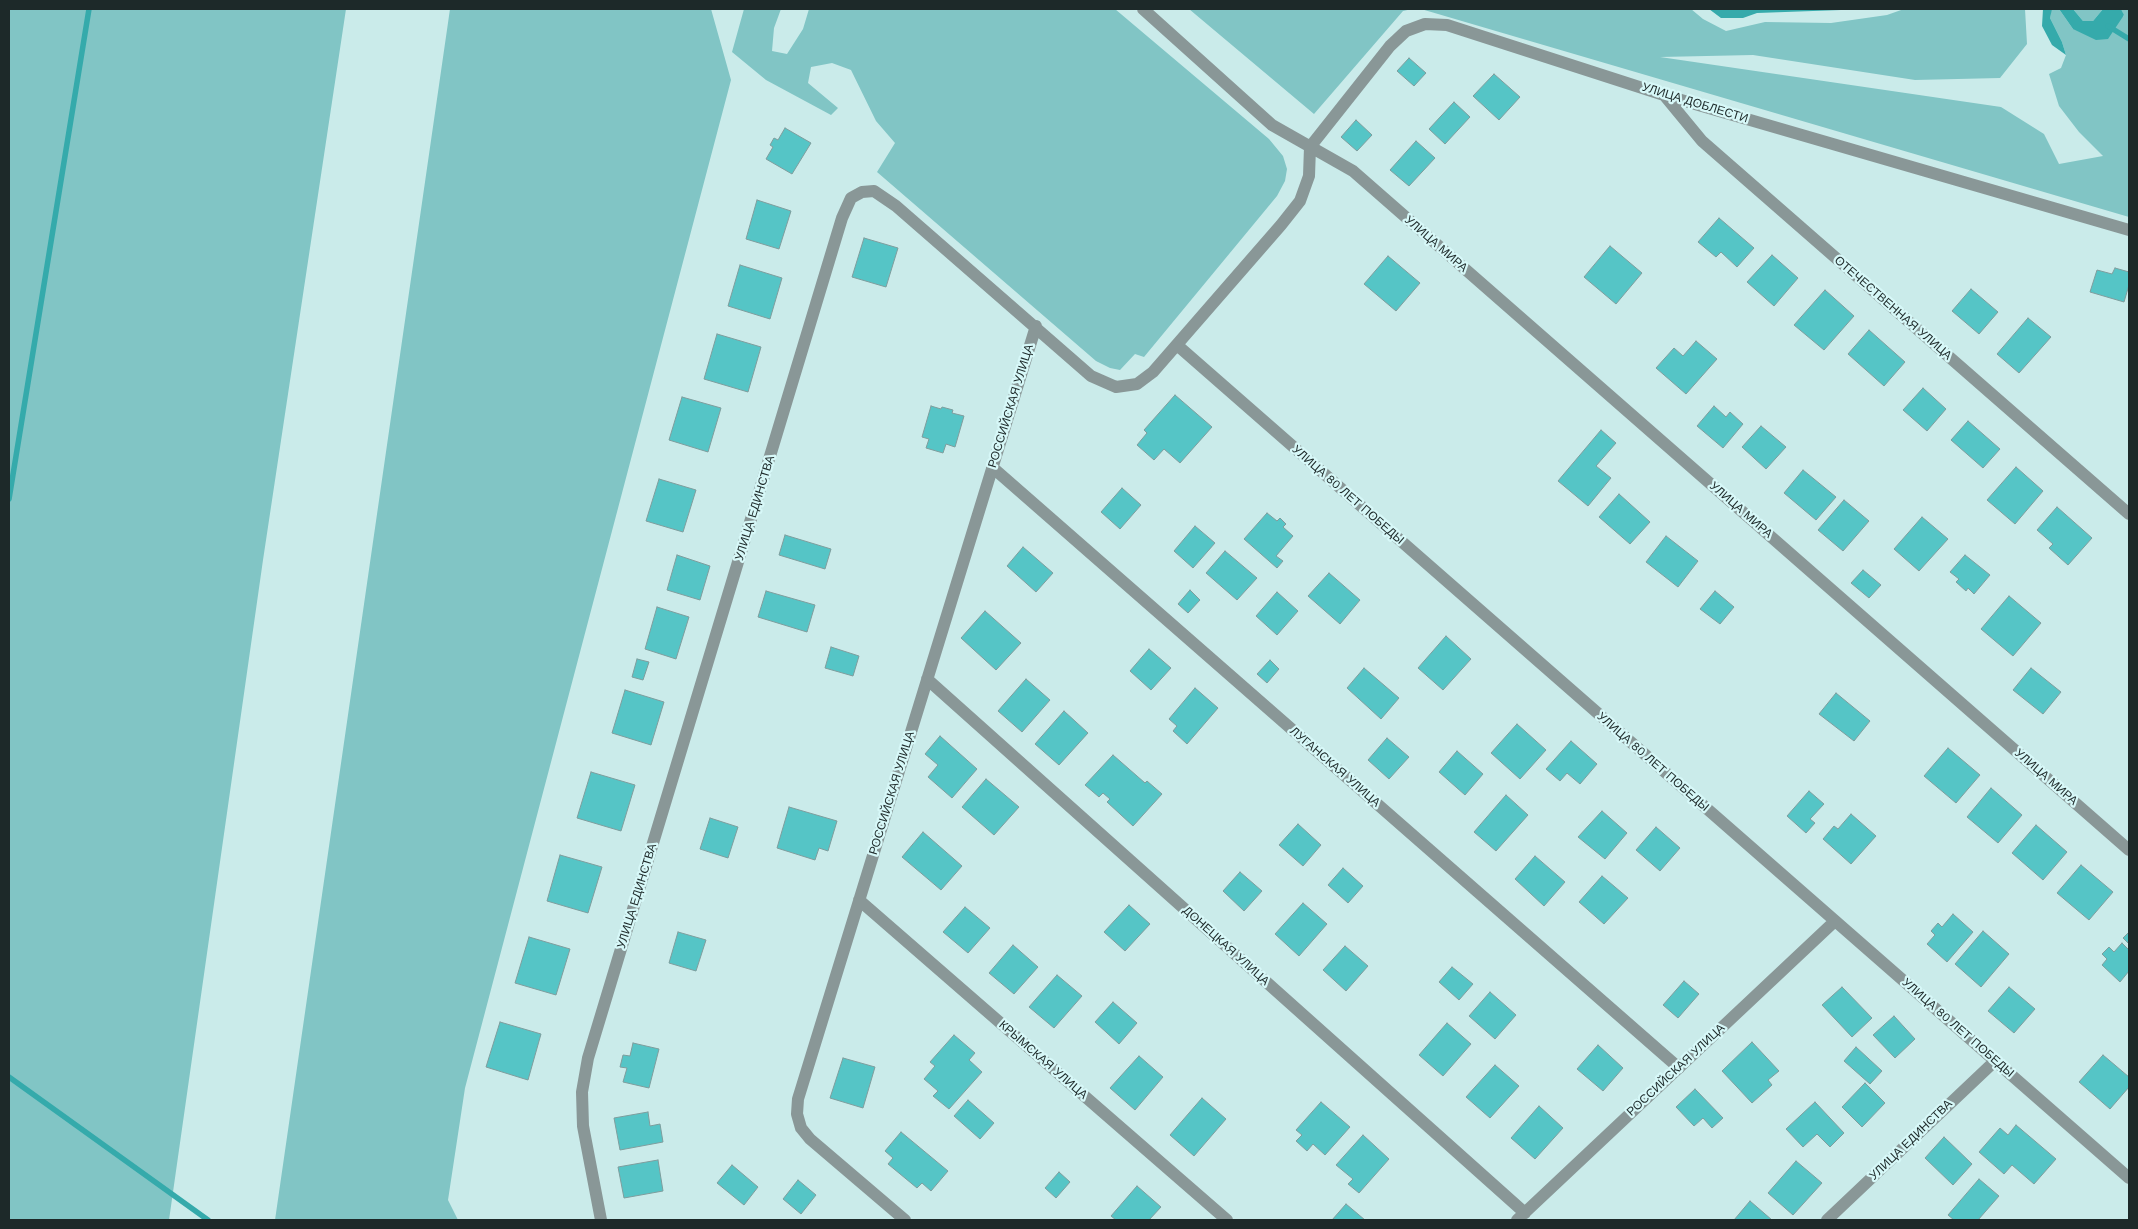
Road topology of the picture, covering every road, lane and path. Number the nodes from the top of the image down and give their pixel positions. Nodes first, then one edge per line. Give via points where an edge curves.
1 (1143, 9) edge
2 (1664, 95) junction
3 (1310, 147) junction
4 (2129, 230) edge
5 (1036, 326) junction
6 (1177, 345) junction
7 (992, 467) junction
8 (2129, 514) edge
9 (928, 679) junction
10 (2129, 850) edge
11 (859, 900) junction
12 (1835, 921) junction
13 (1995, 1061) junction
14 (1679, 1068) junction
15 (2129, 1178) edge
16 (1521, 1217) edge
17 (601, 1220) edge
18 (905, 1220) edge
19 (1227, 1220) edge
20 (1827, 1220) edge

1 - 3 street, УЛИЦА МИРА via 1272,124
2 - 3 street, УЛИЦА ДОБЛЕСТИ via 1447,25 1425,24 1406,31 1390,46
2 - 4 street, УЛИЦА ДОБЛЕСТИ
2 - 8 street, ОТЕЧЕСТВЕННАЯ УЛИЦА via 1702,141
3 - 6 street, УЛИЦА ЕДИНСТВА via 1309,176 1300,200
3 - 10 street, УЛИЦА МИРА via 1353,170
5 - 6 street, УЛИЦА ЕДИНСТВА via 1091,376 1116,387 1137,384 1153,372
5 - 7 street, РОССИЙСКАЯ УЛИЦА
5 - 17 street, УЛИЦА ЕДИНСТВА via 896,206 874,191 862,192 851,198 842,218 588,1058 582,1092 583,1126
6 - 12 street, УЛИЦА 80 ЛЕТ ПОБЕДЫ
7 - 9 street, РОССИЙСКАЯ УЛИЦА
7 - 14 street, ЛУГАНСКАЯ УЛИЦА
9 - 11 street, РОССИЙСКАЯ УЛИЦА
9 - 16 street, ДОНЕЦКАЯ УЛИЦА
11 - 18 street, РОССИЙСКАЯ УЛИЦА via 798,1099 797,1114 801,1128 810,1139
11 - 19 street, КРЫМСКАЯ УЛИЦА
12 - 13 street, УЛИЦА 80 ЛЕТ ПОБЕДЫ
12 - 14 street, РОССИЙСКАЯ УЛИЦА
13 - 15 street, УЛИЦА 80 ЛЕТ ПОБЕДЫ
13 - 20 street, УЛИЦА ЕДИНСТВА
14 - 16 street, РОССИЙСКАЯ УЛИЦА

